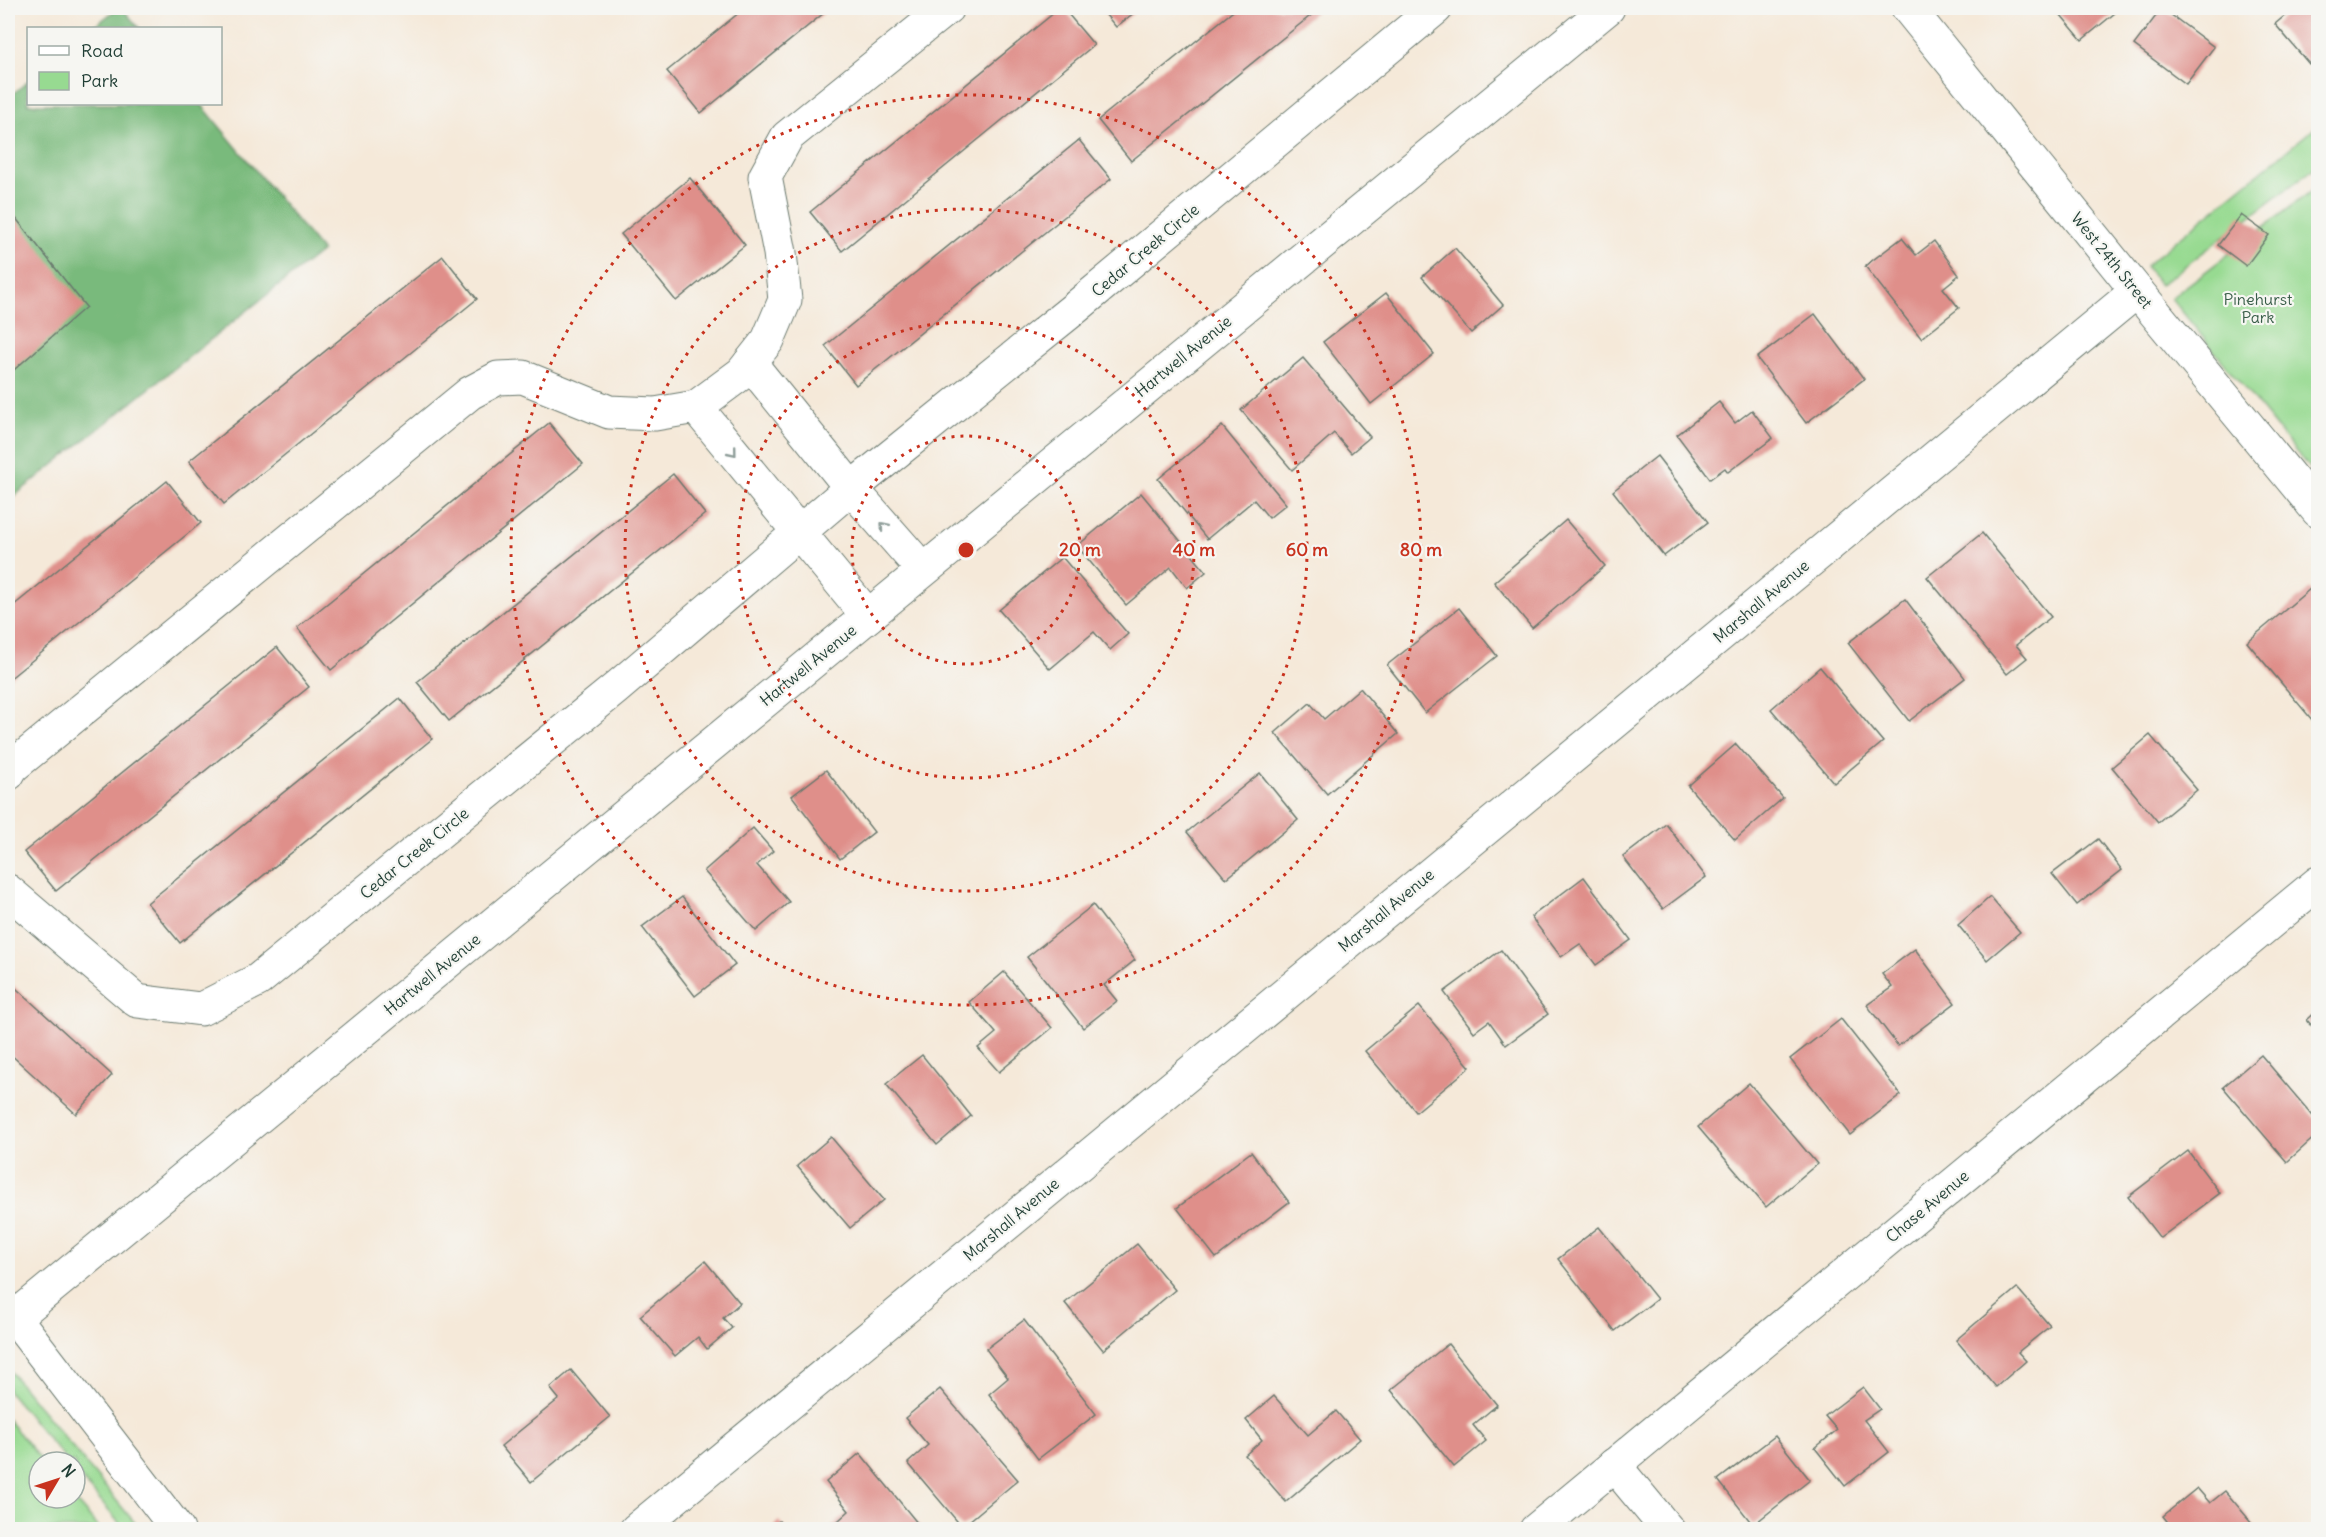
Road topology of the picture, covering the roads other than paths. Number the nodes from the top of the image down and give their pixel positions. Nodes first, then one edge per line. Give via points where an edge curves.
1 (947, 8) edge
2 (1436, 8) edge
3 (1608, 8) edge
4 (1908, 8) edge
5 (2137, 291) junction
6 (750, 363) junction
7 (696, 406) junction
8 (851, 488) junction
9 (2319, 511) edge
10 (797, 532) junction
11 (923, 570) junction
12 (867, 616) junction
13 (8, 774) edge
14 (2319, 883) edge
15 (8, 891) edge
16 (10, 1316) edge
17 (1614, 1465) junction
18 (178, 1530) edge
19 (636, 1530) edge
20 (1536, 1530) edge
21 (1668, 1530) edge

1 - 6 street via 787,137 765,177 780,253 784,300 768,340
2 - 8 street, Cedar Creek Circle
3 - 11 street, Hartwell Avenue
4 - 5 street, West 24th Street
5 - 9 street, West 24th Street
5 - 19 street, Marshall Avenue
6 - 7 street
6 - 8 street
7 -> 10 street
7 - 13 street via 655,414 609,412 523,377 498,378 470,393 12,766
8 - 10 street, Cedar Creek Circle
11 -> 8 street
10 - 12 street
10 - 15 street, Cedar Creek Circle via 615,689 258,980 201,1009 137,1001
11 - 12 street, Hartwell Avenue
12 - 16 street, Hartwell Avenue
14 - 17 street, Chase Avenue
16 - 18 street
17 - 20 street, Chase Avenue
17 - 21 street

